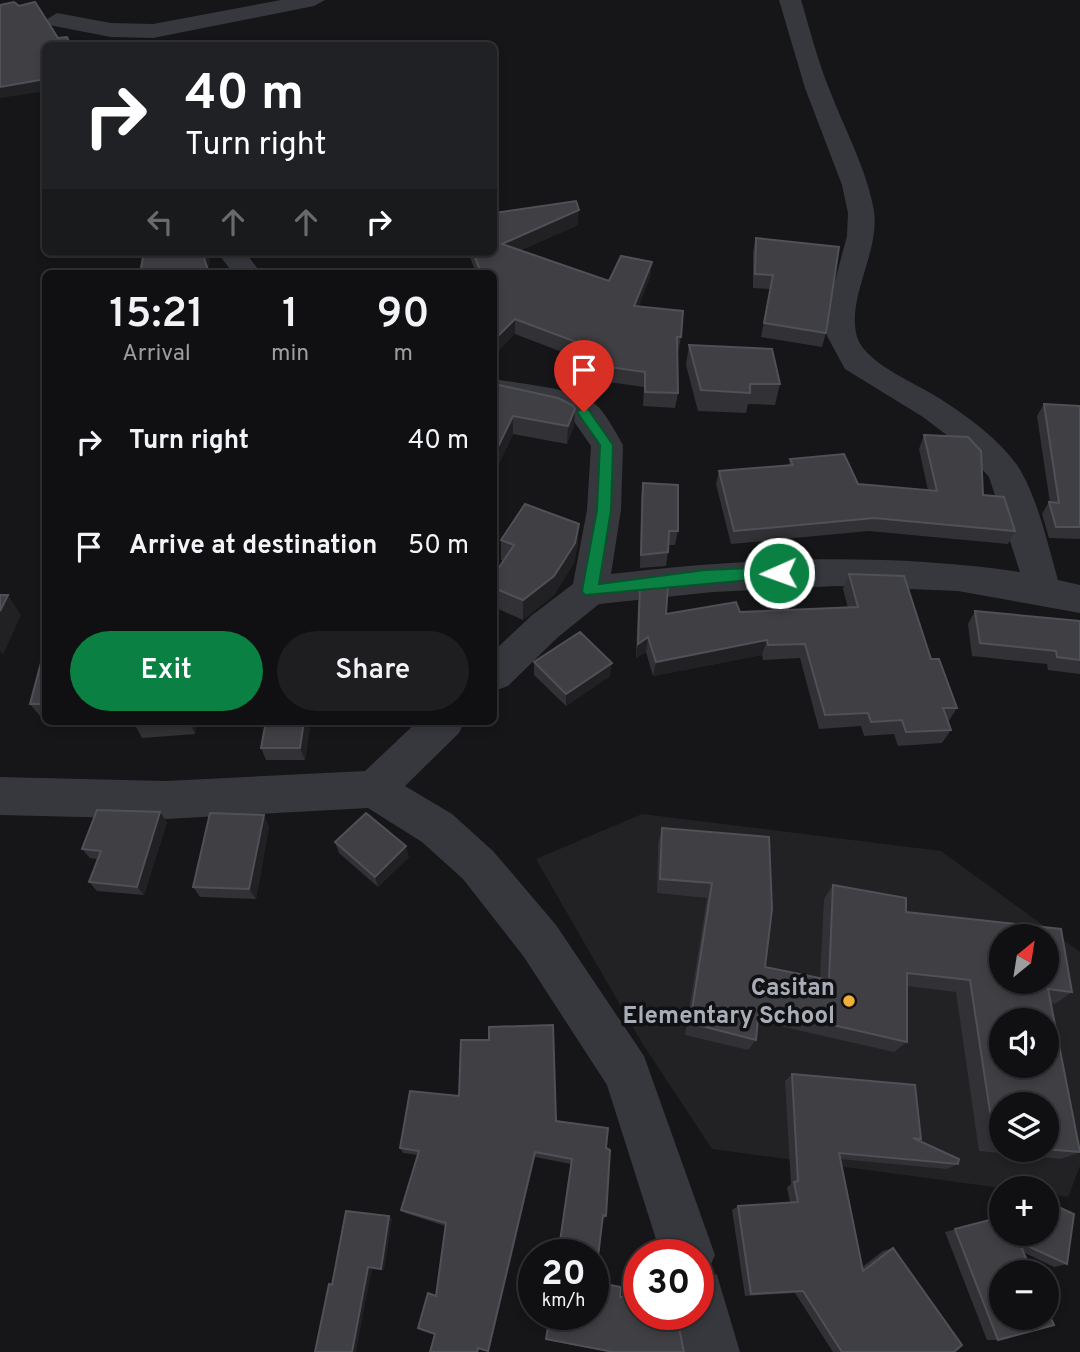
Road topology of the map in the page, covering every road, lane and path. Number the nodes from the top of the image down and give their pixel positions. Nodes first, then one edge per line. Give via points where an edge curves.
1 (314, 0) edge
2 (790, 0) edge
3 (81, 42) edge
4 (497, 390) edge
5 (1043, 589) junction
6 (590, 591) junction
7 (1080, 599) edge
8 (497, 672) edge
9 (441, 725) edge
10 (374, 789) junction
11 (0, 796) edge
12 (683, 1239) edge
13 (707, 1330) edge
14 (712, 1352) edge

1 - 3 street via 153,31 111,30 49,14
2 - 5 street via 861,213 861,236 844,303 842,336 856,362 972,438 1004,472 1026,526
4 - 6 street via 567,404 584,412 607,445 604,510
5 - 6 street via 853,570 705,576
5 - 7 street
6 - 8 street
9 - 10 street
10 - 11 street via 166,800
10 - 12 street via 437,828 478,865 540,941 627,1073
13 - 14 street

